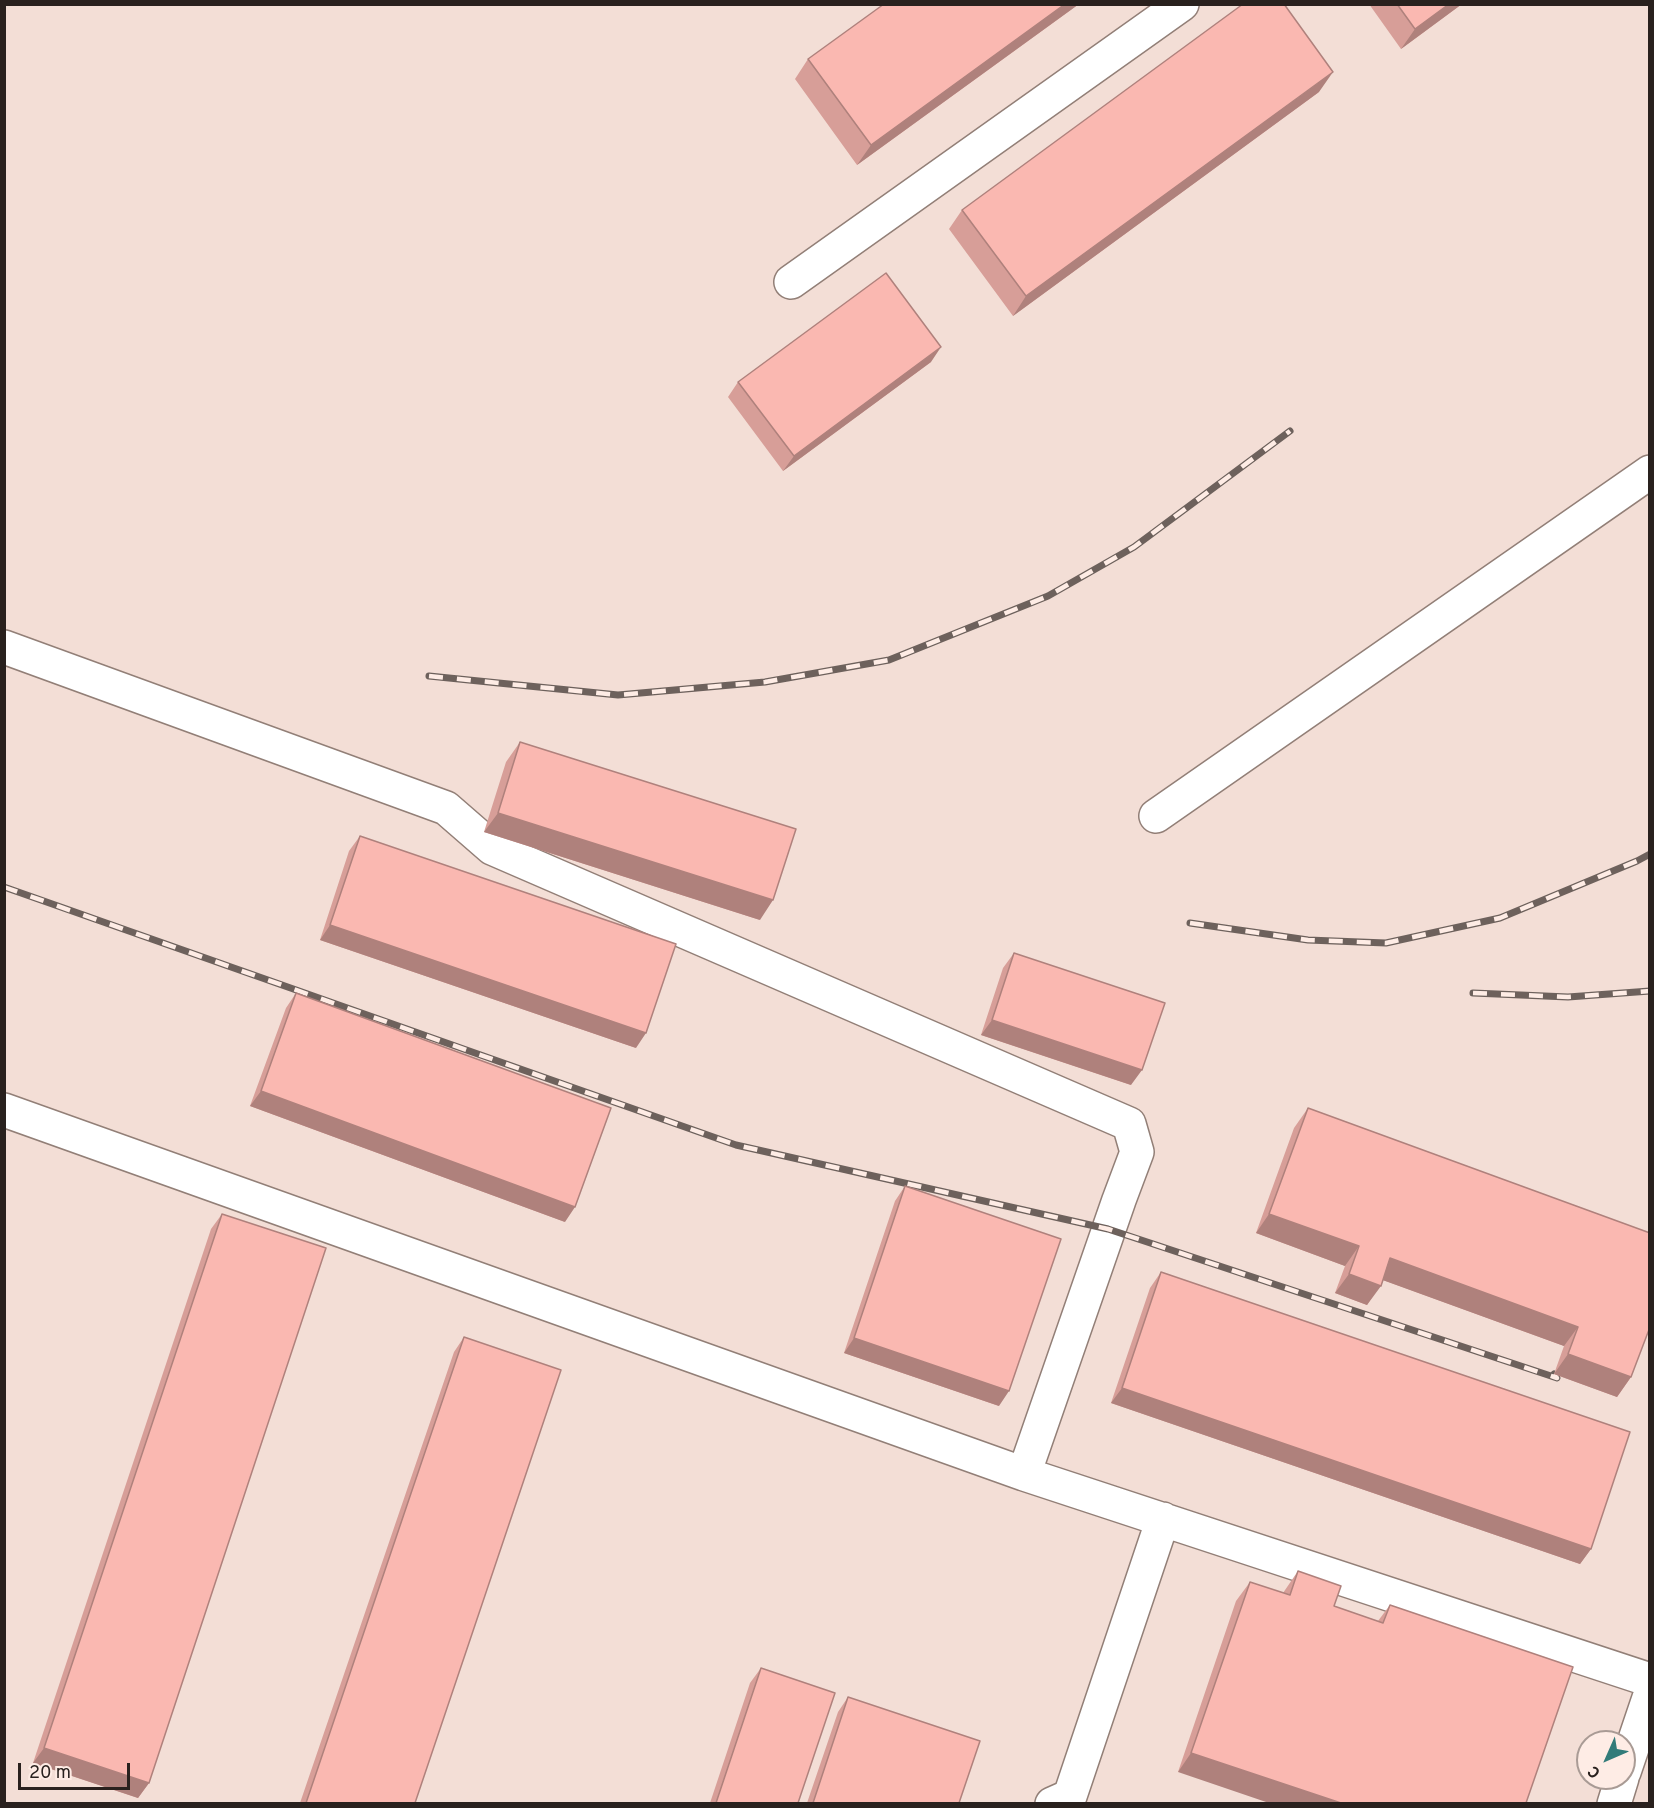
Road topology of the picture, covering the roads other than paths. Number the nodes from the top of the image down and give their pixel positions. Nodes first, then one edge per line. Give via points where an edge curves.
1 (1182, 4) edge
2 (791, 282) dead end
3 (1650, 472) edge
4 (4, 647) edge
5 (1156, 816) dead end
6 (4, 1110) edge
7 (1024, 1474) junction
8 (1163, 1519) junction
9 (1650, 1680) edge
10 (1650, 1695) edge
11 (1636, 1736) edge
12 (1052, 1803) edge

1 - 2 lane
3 - 5 lane
4 - 7 lane via 446,808 492,848 1129,1124 1137,1152
6 - 7 lane
7 - 8 lane
8 - 9 lane
8 - 12 lane via 1070,1796
10 - 11 lane

